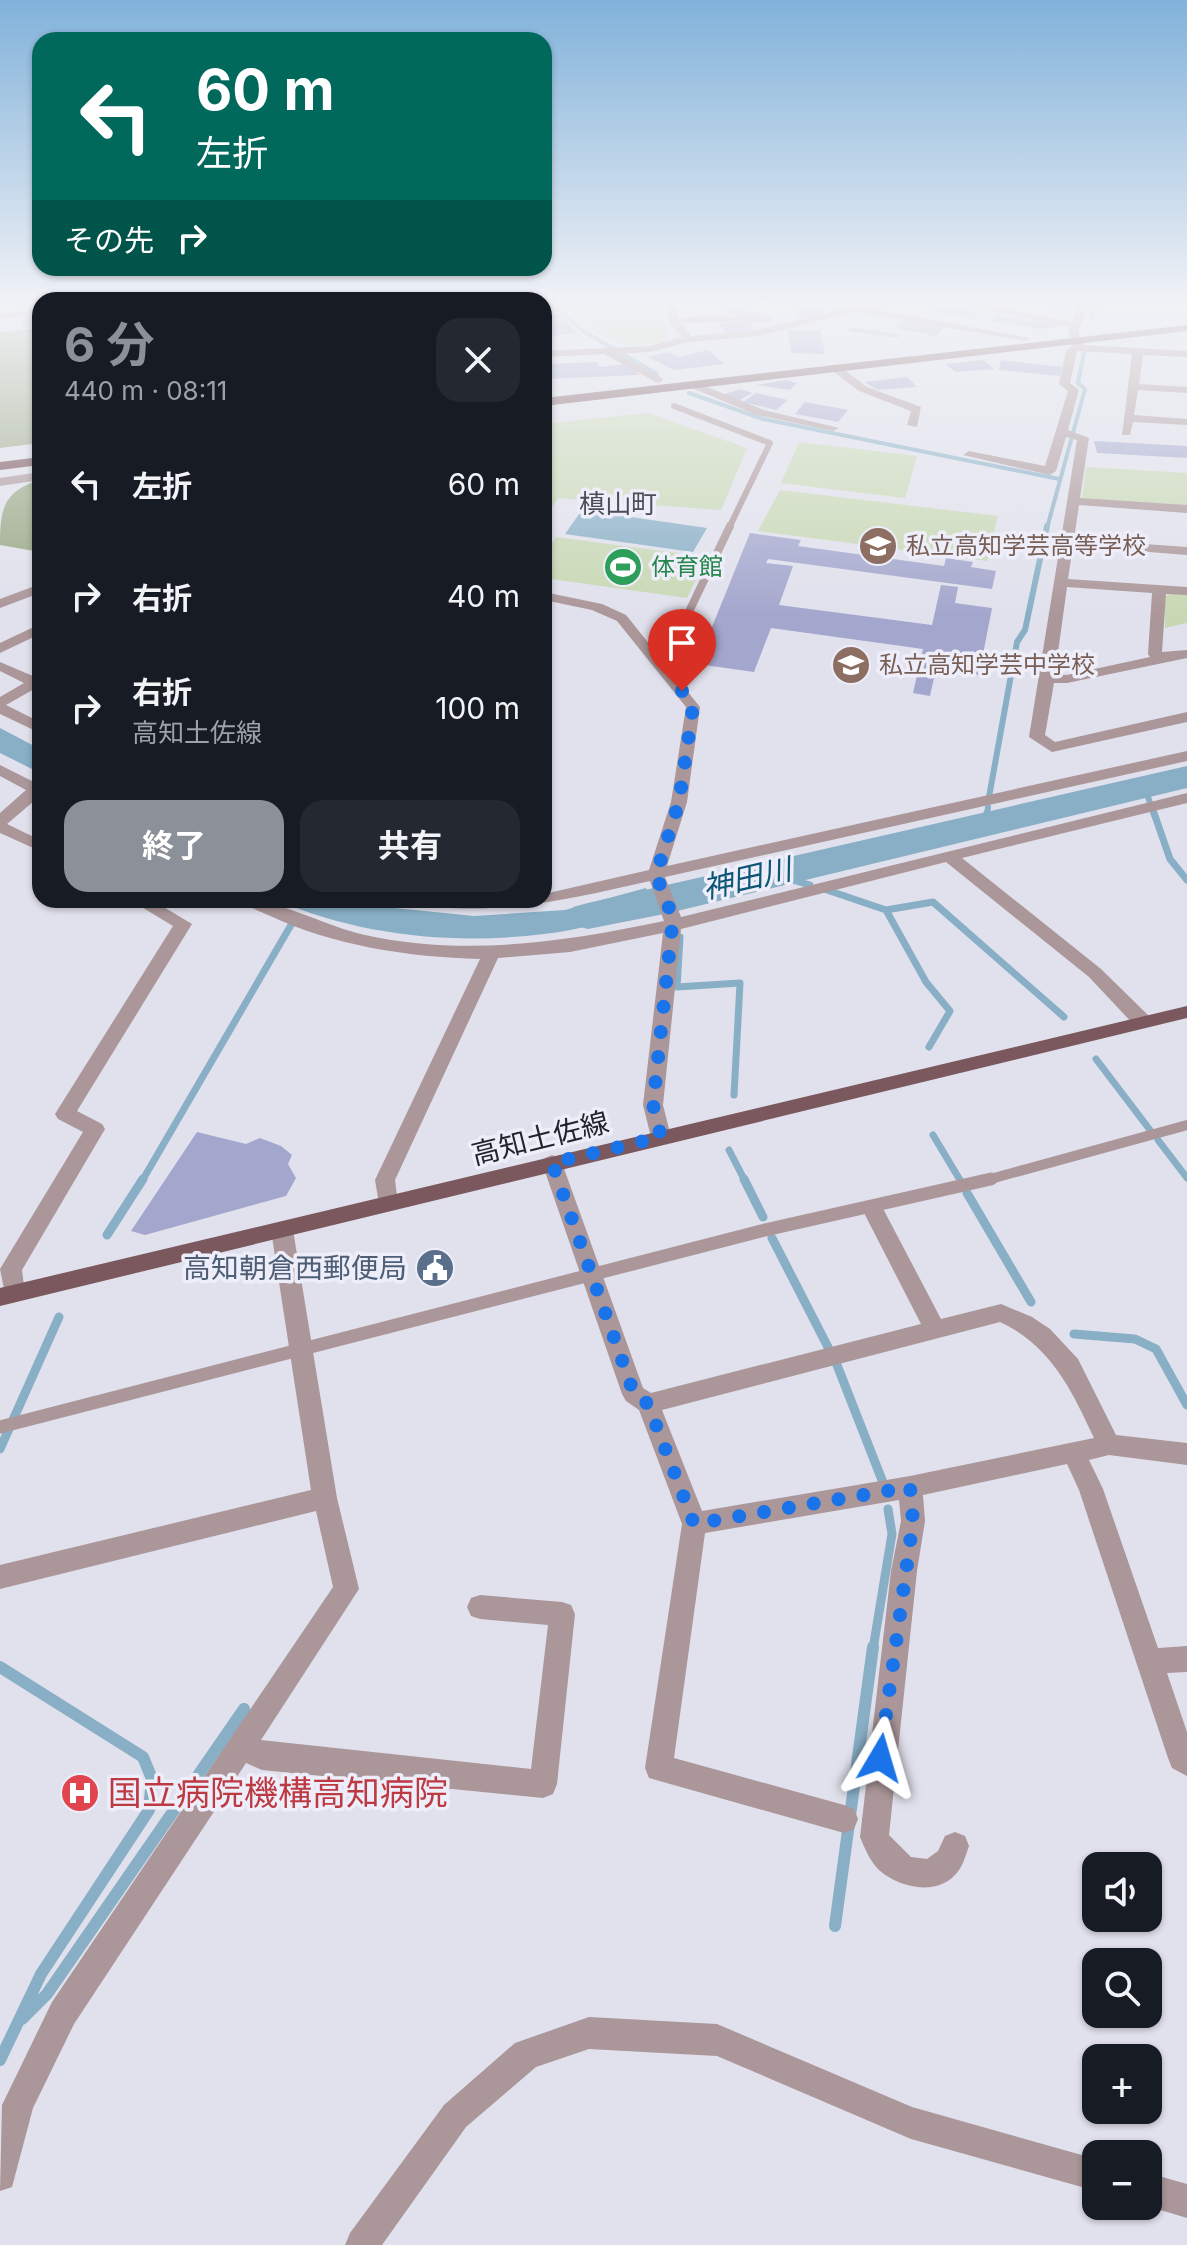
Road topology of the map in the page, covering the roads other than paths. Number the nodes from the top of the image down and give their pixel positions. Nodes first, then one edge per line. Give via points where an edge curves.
1 (679, 408) edge
2 (748, 408) edge
3 (914, 408) edge
4 (1072, 408) edge
5 (1132, 408) edge
6 (1130, 418) junction
7 (1187, 422) edge
8 (913, 425) dead end
9 (833, 428) dead end
10 (1126, 433) dead end
11 (1069, 434) junction
12 (32, 452) edge
13 (969, 455) dead end
14 (0, 456) edge
15 (32, 462) edge
16 (0, 466) edge
17 (32, 477) edge
18 (0, 482) edge
19 (1073, 501) junction
20 (1187, 509) edge
21 (1067, 542) junction
22 (1187, 551) edge
23 (1063, 583) junction
24 (1156, 589) junction
25 (1187, 591) edge
26 (32, 592) edge
27 (552, 598) edge
28 (15, 601) junction
29 (32, 602) edge
30 (0, 604) edge
31 (32, 632) edge
32 (0, 649) edge
33 (1187, 654) edge
34 (1163, 659) junction
35 (0, 666) edge
36 (663, 666) junction
37 (1047, 678) junction
38 (32, 681) edge
39 (32, 687) edge
40 (0, 705) edge
41 (1187, 717) edge
42 (32, 723) edge
43 (1187, 756) edge
44 (0, 770) edge
45 (32, 787) edge
46 (32, 795) edge
47 (1187, 798) edge
48 (0, 824) edge
49 (32, 842) edge
50 (948, 855) junction
51 (658, 878) junction
52 (552, 898) edge
53 (154, 908) edge
54 (268, 908) edge
55 (672, 921) junction
56 (492, 953) junction
57 (1187, 1012) edge
58 (1143, 1022) junction
59 (1187, 1125) edge
60 (661, 1137) junction
61 (552, 1163) junction
62 (387, 1204) junction
63 (872, 1207) junction
64 (282, 1230) junction
65 (592, 1275) junction
66 (7, 1295) edge
67 (935, 1330) junction
68 (303, 1351) junction
69 (648, 1404) junction
70 (0, 1427) edge
71 (1109, 1445) junction
72 (1073, 1452) junction
73 (1187, 1454) edge
74 (910, 1487) junction
75 (325, 1498) junction
76 (694, 1524) junction
77 (0, 1577) edge
78 (480, 1607) dead end
79 (1187, 1659) edge
80 (1152, 1661) junction
81 (244, 1746) junction
82 (1187, 1762) edge
83 (844, 1819) dead end
84 (955, 1846) dead end
85 (1082, 2171) edge
86 (0, 2175) edge
87 (1162, 2194) edge
88 (1187, 2201) edge
89 (362, 2245) edge

1 - 36 lane via 770,443
2 - 9 street
3 - 8 street
4 - 11 street
5 - 6 street
6 - 7 street
6 - 10 street
11 - 13 street via 1050,471
11 - 19 street via 1083,438
12 - 14 highway
15 - 16 highway
17 - 18 street
19 - 20 street
19 - 21 street
21 - 22 street
21 - 23 street
23 - 24 street
23 - 37 street
24 - 25 street
24 - 34 street via 1160,595 1155,654
26 - 28 street
27 - 36 street via 632,622
28 - 29 street
28 - 30 street
31 - 32 street
33 - 34 street
34 - 37 street via 1067,679
35 - 38 street
36 - 51 street via 693,707 679,802
37 - 41 street via 1037,737 1052,747
39 - 40 street
40 - 42 street
43 - 51 street
44 - 45 street
46 - 48 street
47 - 50 street
48 - 49 street
50 - 55 street via 713,917
50 - 58 street via 1095,973
51 - 52 street
51 - 55 street
53 - 66 street via 183,924 65,1114 95,1129 11,1269
54 - 56 street via 316,929 369,942
55 - 56 street via 570,946
55 - 60 street via 653,1105
56 - 62 street via 385,1180
57 - 58 main road, 高知土佐線
58 - 60 main road, 高知土佐線
59 - 63 lane
60 - 61 main road, 高知土佐線
61 - 62 main road, 高知土佐線
61 - 65 street
62 - 64 main road, 高知土佐線
63 - 65 lane
63 - 67 street
64 - 66 main road, 高知土佐線
64 - 68 street
65 - 68 lane
65 - 69 street via 634,1394
67 - 69 street
67 - 71 street via 1001,1313 1025,1322 1070,1361
68 - 70 lane
68 - 75 street
69 - 76 street
71 - 72 street
71 - 73 street
72 - 74 street
72 - 80 street
74 - 76 street
74 - 84 street via 913,1521 874,1837 893,1865 916,1875 935,1874
75 - 77 street
75 - 81 street via 346,1589
76 - 83 street via 659,1768
78 - 81 street via 562,1614 543,1784 262,1756
79 - 80 street
80 - 82 street
81 - 86 street via 63,2013 18,2105
85 - 89 street via 911,2123 717,2040 589,2033 526,2054 455,2116
87 - 88 street

